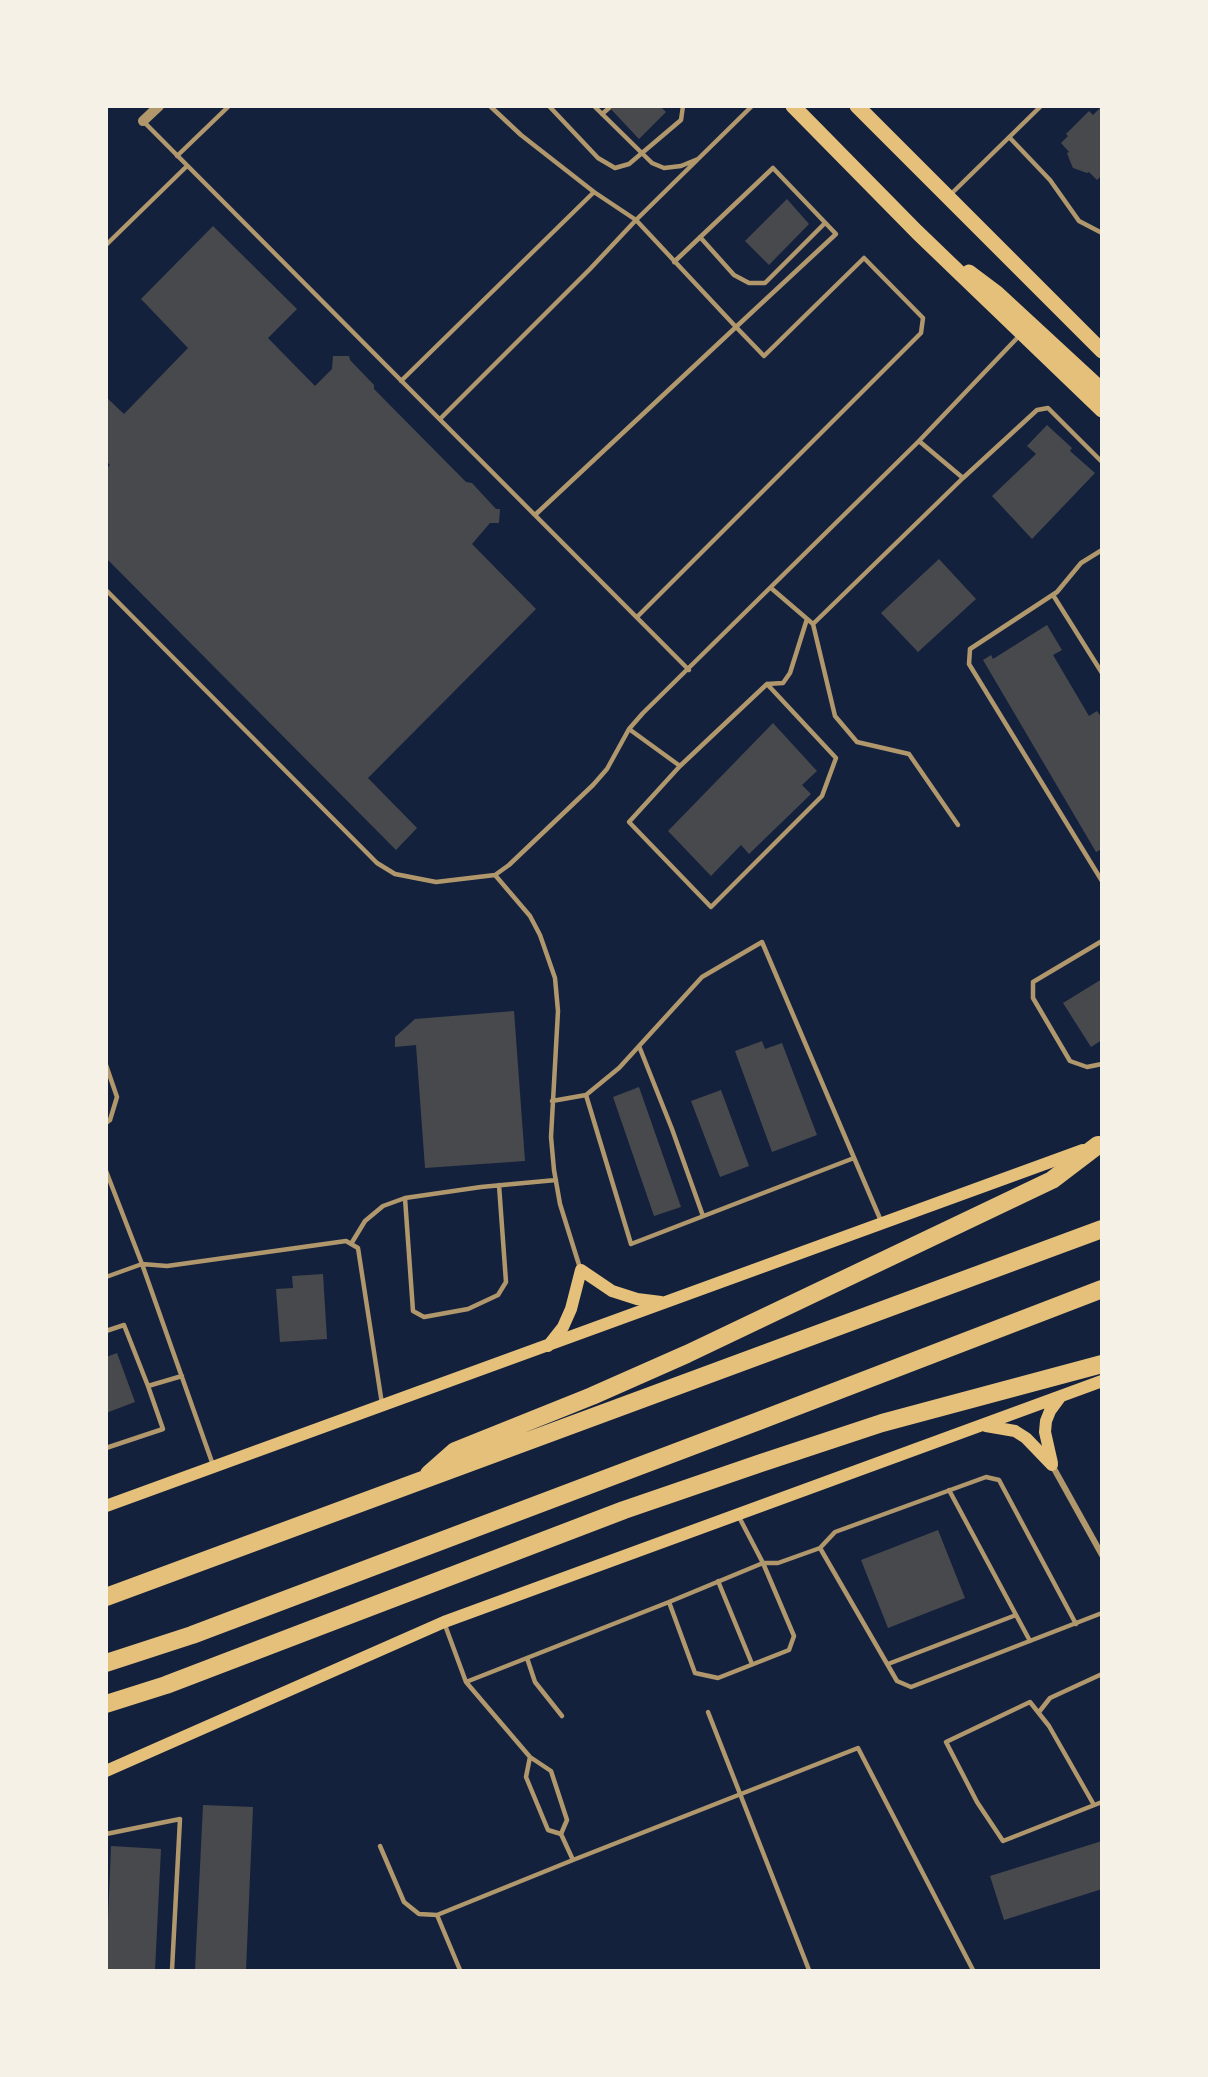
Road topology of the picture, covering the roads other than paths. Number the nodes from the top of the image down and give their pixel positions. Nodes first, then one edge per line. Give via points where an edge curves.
1 (159, 106) edge
2 (229, 106) edge
3 (490, 106) edge
4 (549, 106) edge
5 (594, 106) edge
6 (683, 106) edge
7 (752, 106) edge
8 (793, 106) edge
9 (857, 106) edge
10 (1041, 106) edge
11 (609, 108) edge
12 (602, 114) junction
13 (143, 121) joint
14 (623, 122) dead end
15 (617, 129) junction
16 (1010, 138) junction
17 (642, 153) junction
18 (177, 156) junction
19 (701, 157) junction
20 (187, 166) junction
21 (594, 192) junction
22 (948, 197) junction
23 (636, 220) junction
24 (825, 223) junction
25 (917, 232) junction
26 (1101, 232) edge
27 (700, 237) junction
28 (106, 245) edge
29 (674, 262) junction
30 (736, 327) junction
31 (1021, 334) junction
32 (1101, 351) edge
33 (401, 381) junction
34 (1101, 390) edge
35 (1101, 410) edge
36 (440, 419) junction
37 (919, 441) junction
38 (1101, 462) edge
39 (964, 477) junction
40 (535, 515) junction
41 (1101, 550) edge
42 (771, 588) junction
43 (106, 590) edge
44 (1053, 595) junction
45 (637, 617) junction
46 (807, 619) junction
47 (813, 624) junction
48 (689, 670) junction
49 (1101, 673) edge
50 (767, 684) junction
51 (629, 729) junction
52 (680, 766) junction
53 (958, 825) dead end
54 (495, 875) junction
55 (1101, 881) edge
56 (1101, 941) edge
57 (639, 1046) junction
58 (1101, 1064) edge
59 (106, 1065) edge
60 (586, 1095) junction
61 (552, 1101) junction
62 (106, 1123) edge
63 (1100, 1144) edge
64 (854, 1158) junction
65 (106, 1171) edge
66 (556, 1180) junction
67 (499, 1185) junction
68 (405, 1198) junction
69 (703, 1216) junction
70 (882, 1223) junction
71 (1101, 1229) edge
72 (351, 1244) junction
73 (142, 1264) junction
74 (581, 1270) junction
75 (106, 1277) edge
76 (1101, 1289) edge
77 (665, 1302) junction
78 (106, 1331) edge
79 (547, 1346) junction
80 (1101, 1364) edge
81 (182, 1376) junction
82 (1101, 1381) edge
83 (148, 1386) junction
84 (1062, 1396) junction
85 (382, 1406) junction
86 (982, 1426) junction
87 (106, 1448) edge
88 (1052, 1465) junction
89 (214, 1468) junction
90 (422, 1480) junction
91 (949, 1490) junction
92 (106, 1506) edge
93 (737, 1514) junction
94 (820, 1548) junction
95 (1101, 1555) edge
96 (763, 1563) junction
97 (718, 1581) junction
98 (106, 1597) edge
99 (669, 1602) junction
100 (1101, 1613) edge
101 (1016, 1615) junction
102 (444, 1622) junction
103 (1076, 1624) junction
104 (1030, 1641) junction
105 (527, 1658) junction
106 (106, 1663) edge
107 (752, 1664) junction
108 (888, 1664) junction
109 (1101, 1674) edge
110 (466, 1682) junction
111 (106, 1704) edge
112 (708, 1712) dead end
113 (1039, 1713) junction
114 (562, 1716) dead end
115 (530, 1756) junction
116 (106, 1771) edge
117 (740, 1795) junction
118 (1101, 1802) edge
119 (1094, 1805) junction
120 (106, 1834) edge
121 (561, 1834) junction
122 (380, 1846) dead end
123 (573, 1860) junction
124 (437, 1915) junction
125 (172, 1971) edge
126 (460, 1971) edge
127 (809, 1971) edge
128 (973, 1971) edge

1 - 13 street
2 - 18 lane
3 - 21 lane
4 - 17 lane via 598,158 615,168 629,164
5 - 12 lane
6 - 17 lane via 681,120
7 - 19 lane
8 - 25 main road
9 - 22 main road
10 - 16 lane
11 - 12 lane
12 - 15 lane
13 - 18 lane
14 - 15 lane
15 - 17 lane
16 - 22 lane
16 - 26 lane via 1050,180 1079,221
17 - 19 lane via 664,168
18 - 20 lane
19 - 23 lane
20 - 28 lane
20 - 33 lane
21 - 23 lane
21 - 33 lane
22 - 32 main road
23 - 29 lane
23 - 36 lane
24 - 27 lane via 765,282 749,283 734,274
24 - 27 lane via 773,168
24 - 30 lane via 836,234
25 - 31 main road
25 - 34 main road via 997,293
27 - 29 lane
29 - 30 lane
30 - 40 lane
30 - 45 lane via 764,356 864,258 924,318 921,333
31 - 35 main road
31 - 37 lane
33 - 36 lane
36 - 40 lane
37 - 39 lane
37 - 42 lane
38 - 39 lane via 1048,408 1037,410
39 - 47 lane
40 - 45 lane
41 - 44 lane via 1081,563
42 - 46 lane
42 - 48 lane
43 - 54 lane via 378,863 395,874 436,882
44 - 49 lane
44 - 55 lane via 970,649 969,664
45 - 48 lane
46 - 47 lane
46 - 50 lane via 790,673 783,684
47 - 53 lane via 835,716 857,742 909,754
48 - 51 lane
50 - 52 lane
50 - 52 lane via 836,758 822,796 711,907 629,822
51 - 52 lane
51 - 54 lane via 607,769 593,785
54 - 61 lane via 530,916 555,978 558,1011
56 - 58 lane via 1033,982 1033,998 1070,1061 1087,1067
57 - 60 lane
57 - 64 lane via 702,977 762,942
57 - 69 lane
59 - 62 lane via 117,1097
60 - 61 lane
60 - 69 lane via 632,1244
61 - 66 lane
63 - 70 main road
63 - 90 highway via 1052,1180 830,1287 592,1396 455,1451
64 - 69 lane
64 - 70 lane
65 - 73 lane
66 - 67 lane
66 - 74 lane
67 - 68 lane
67 - 68 lane via 506,1282 498,1295 468,1309 424,1317 413,1311
68 - 72 lane via 383,1206 365,1221
70 - 77 main road
71 - 90 highway
72 - 73 lane via 346,1241 167,1266
72 - 85 lane via 358,1248
73 - 75 lane
73 - 81 lane
74 - 77 main road via 612,1291
74 - 79 main road via 571,1309
76 - 106 highway via 192,1635
77 - 79 main road
78 - 83 lane via 124,1325
79 - 85 main road
80 - 111 highway via 882,1423 761,1462
81 - 83 lane
81 - 89 lane
82 - 84 main road
83 - 87 lane via 163,1428
84 - 86 main road
84 - 88 main road via 1046,1421
85 - 89 main road
86 - 88 main road via 1015,1431
86 - 93 main road
88 - 95 street
89 - 92 main road
90 - 98 highway
91 - 94 lane via 835,1532
91 - 101 lane
91 - 103 lane via 986,1477 999,1480
93 - 96 lane
93 - 102 main road
94 - 96 lane via 778,1563
94 - 108 lane
96 - 97 lane
96 - 107 lane via 795,1636 789,1650
97 - 99 lane
97 - 107 lane
99 - 105 lane
99 - 107 lane via 695,1673 718,1678
100 - 103 lane
101 - 104 lane
101 - 108 lane
102 - 110 lane
102 - 116 main road
103 - 104 lane
104 - 108 lane via 911,1688 897,1681
105 - 110 lane
105 - 114 lane via 535,1682
109 - 113 lane via 1050,1698
110 - 115 lane
112 - 117 lane
113 - 119 lane
113 - 119 lane via 1030,1702 946,1742 976,1802 1003,1841
115 - 121 lane via 526,1777 548,1830
115 - 121 lane via 551,1771 567,1820
117 - 123 lane
117 - 127 lane
117 - 128 lane via 858,1748
118 - 119 lane
120 - 125 lane via 180,1819
121 - 123 lane
122 - 124 lane via 404,1902 419,1914
123 - 124 lane
124 - 126 lane

